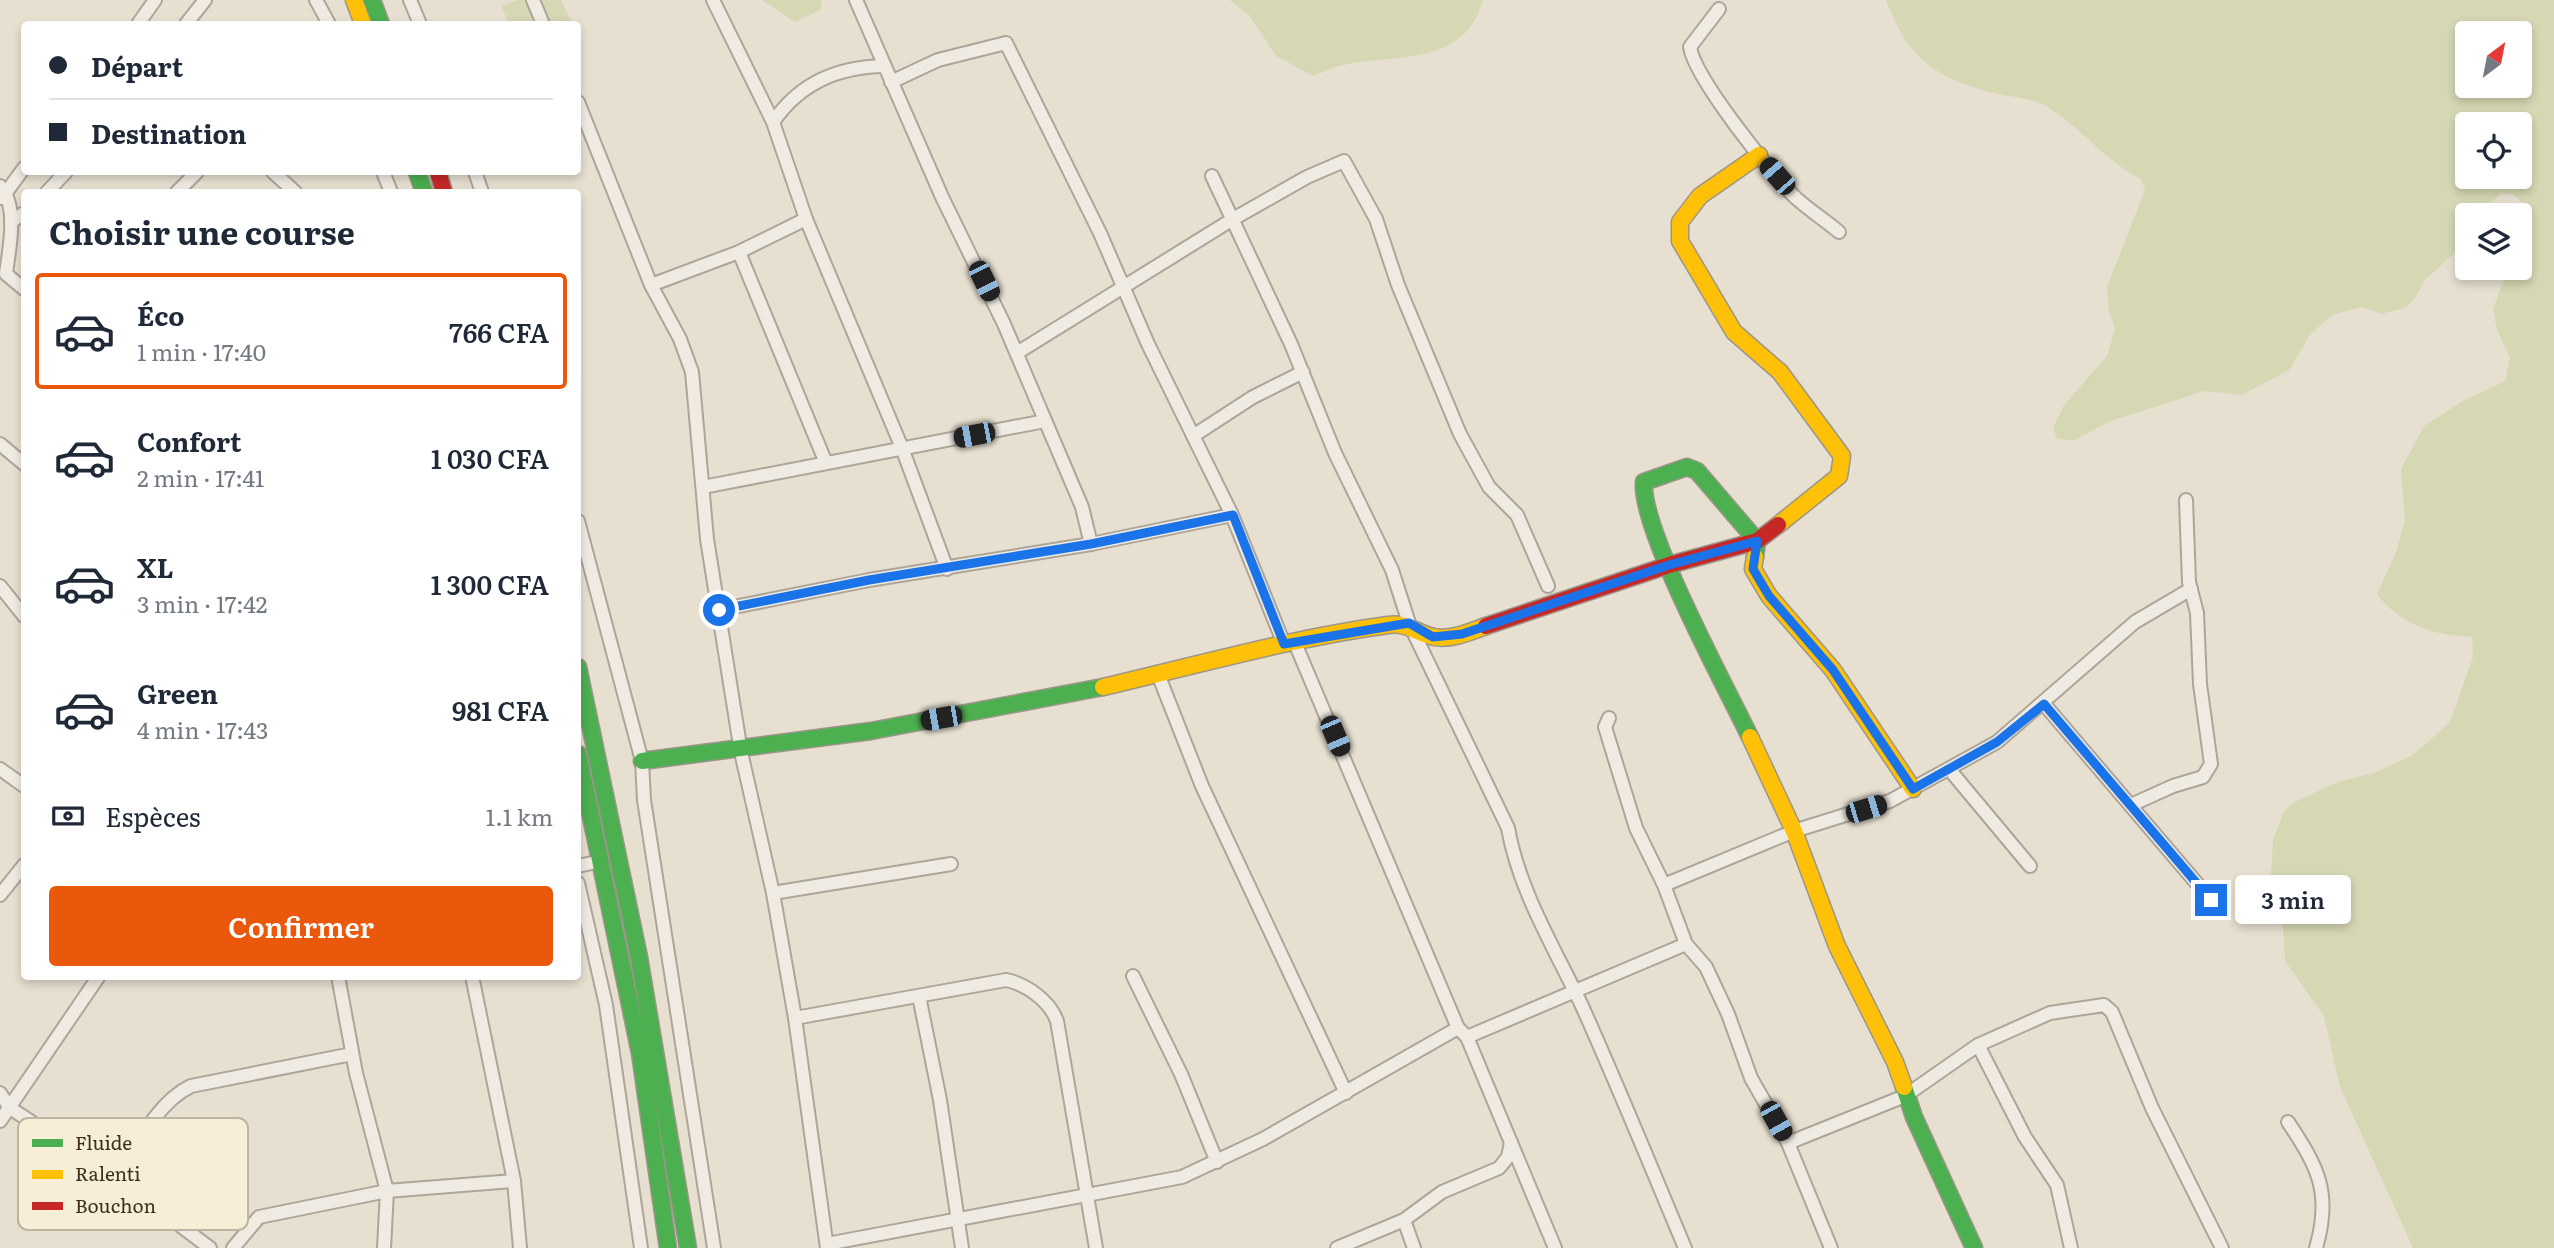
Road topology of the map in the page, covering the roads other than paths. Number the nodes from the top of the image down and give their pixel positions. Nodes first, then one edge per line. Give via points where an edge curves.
1 (155, 0) edge
2 (205, 0) edge
3 (316, 0) edge
4 (354, 0) edge
5 (372, 0) edge
6 (410, 0) edge
7 (533, 0) edge
8 (713, 0) edge
9 (856, 0) edge
10 (1719, 9) dead end
11 (140, 21) edge
12 (188, 21) edge
13 (327, 21) edge
14 (362, 21) edge
15 (381, 21) edge
16 (419, 21) edge
17 (542, 21) edge
18 (884, 66) junction
19 (891, 82) junction
20 (581, 110) edge
21 (773, 122) junction
22 (1759, 155) junction
23 (21, 171) edge
24 (63, 175) edge
25 (194, 175) edge
26 (277, 175) edge
27 (1212, 176) dead end
28 (50, 189) edge
29 (180, 189) edge
30 (292, 189) edge
31 (2, 193) edge
32 (21, 215) edge
33 (806, 219) junction
34 (1233, 219) junction
35 (11, 222) junction
36 (1839, 232) dead end
37 (739, 252) junction
38 (3, 274) edge
39 (651, 285) junction
40 (21, 287) edge
41 (1125, 287) junction
42 (1017, 354) junction
43 (1303, 372) junction
44 (1045, 421) junction
45 (1193, 436) junction
46 (1, 447) edge
47 (902, 449) junction
48 (21, 462) edge
49 (826, 463) junction
50 (703, 487) junction
51 (2186, 500) dead end
52 (1233, 515) junction
53 (581, 532) edge
54 (1757, 541) junction
55 (1091, 544) junction
56 (1669, 565) junction
57 (947, 569) junction
58 (0, 586) edge
59 (1548, 586) dead end
60 (2191, 589) junction
61 (719, 610) junction
62 (21, 612) edge
63 (1409, 623) junction
64 (1290, 644) junction
65 (1158, 674) junction
66 (581, 681) edge
67 (2044, 704) junction
68 (1609, 718) dead end
69 (741, 752) junction
70 (642, 761) junction
71 (581, 768) edge
72 (0, 769) edge
73 (1949, 769) junction
74 (21, 784) edge
75 (1913, 789) junction
76 (2131, 805) junction
77 (1794, 831) junction
78 (601, 861) junction
79 (951, 864) dead end
80 (581, 865) edge
81 (2029, 866) dead end
82 (21, 870) edge
83 (1664, 884) junction
84 (774, 893) junction
85 (0, 895) edge
86 (581, 896) edge
87 (2211, 900) dead end
88 (1686, 944) junction
89 (1133, 976) dead end
90 (96, 980) edge
91 (339, 980) edge
92 (473, 980) edge
93 (1575, 991) junction
94 (919, 996) junction
95 (795, 1018) junction
96 (1462, 1032) junction
97 (1978, 1045) junction
98 (352, 1054) junction
99 (0, 1093) edge
100 (1346, 1093) junction
101 (1905, 1096) junction
102 (9, 1108) junction
103 (24, 1118) edge
104 (156, 1118) edge
105 (0, 1121) edge
106 (2288, 1122) dead end
107 (1511, 1142) junction
108 (1788, 1143) junction
109 (1217, 1162) junction
110 (514, 1181) junction
111 (387, 1191) junction
112 (1088, 1195) junction
113 (959, 1220) junction
114 (1404, 1220) junction
115 (186, 1230) edge
116 (827, 1246) edge
117 (210, 1248) edge
118 (233, 1248) edge
119 (384, 1248) edge
120 (520, 1248) edge
121 (641, 1248) edge
122 (668, 1248) edge
123 (688, 1248) edge
124 (714, 1248) edge
125 (962, 1248) edge
126 (1096, 1248) edge
127 (1337, 1248) edge
128 (1414, 1248) edge
129 (1555, 1248) edge
130 (1685, 1248) edge
131 (1831, 1248) edge
132 (1974, 1248) edge
133 (2071, 1248) edge
134 (2222, 1248) edge
135 (2316, 1248) edge

1 - 11 street
2 - 12 street
3 - 13 street
4 - 14 street
5 - 15 street
6 - 16 street
7 - 17 street
8 - 21 street
9 - 18 street
10 - 22 street via 1690,50 1704,78
18 - 19 street
18 - 21 street via 845,71 802,90 790,98
19 - 41 street via 938,60 1006,43
19 - 42 street
20 - 39 street
21 - 33 street
22 - 36 street via 1795,197
22 - 54 street via 1700,196 1680,222 1680,241 1734,332 1780,372 1842,456 1839,476
23 - 31 street
24 - 28 street
25 - 29 street
26 - 30 street
27 - 34 street
31 - 35 street
32 - 35 street
33 - 37 street
33 - 47 street
34 - 41 street
34 - 43 street
34 - 59 street via 1307,177 1340,161 1347,163 1376,219 1460,434 1484,481 1517,515
35 - 38 street
37 - 39 street
37 - 49 street
38 - 40 street
39 - 50 street via 692,372
41 - 42 street
41 - 45 street via 1147,344
42 - 44 street
43 - 45 street via 1253,397
43 - 63 street via 1335,453 1392,570
44 - 47 street
44 - 55 street via 1082,507
45 - 52 street
46 - 48 street
47 - 49 street
47 - 57 street
49 - 50 street
50 - 61 street
51 - 60 street
52 - 55 street
52 - 64 street
53 - 70 street
54 - 56 street
54 - 56 street via 1697,471 1682,468 1643,485
54 - 75 street via 1753,569 1769,596 1833,670
55 - 57 street
56 - 63 street via 1462,634 1433,637
56 - 77 street
57 - 61 street
58 - 62 street
60 - 67 street via 2135,622
60 - 76 street via 2211,765 2203,777
61 - 69 street
63 - 64 street
63 - 93 street via 1508,828 1517,866
64 - 65 street
64 - 96 street
65 - 69 street
65 - 100 street via 1202,786
66 - 123 street via 657,1046
67 - 73 street via 1997,742
67 - 76 street
68 - 83 street via 1605,727 1636,828
69 - 70 street
69 - 84 street
70 - 124 street via 644,800
71 - 78 street
72 - 74 street
73 - 75 street
73 - 81 street
75 - 77 street via 1890,801
76 - 87 street
77 - 83 street
77 - 101 street via 1837,946 1895,1062
78 - 80 street
78 - 122 street via 640,1053
79 - 84 street
82 - 85 street
83 - 88 street
84 - 95 street
86 - 121 street via 606,1005
88 - 93 street
88 - 108 street via 1706,967 1751,1078
89 - 109 street
90 - 102 street
91 - 98 street
92 - 110 street
93 - 96 street
93 - 130 street
94 - 95 street
94 - 112 street via 1006,980 1026,987 1049,1007 1057,1021
94 - 113 street
95 - 116 street
96 - 100 street
96 - 107 street
97 - 101 street
97 - 133 street via 2025,1137 2057,1185
97 - 134 street via 2050,1013 2104,1005 2112,1012 2152,1108
98 - 104 street via 191,1086 176,1093
98 - 111 street
99 - 102 street
100 - 109 street
101 - 108 street
101 - 132 street
102 - 103 street
102 - 105 street
106 - 135 street via 2312,1159 2323,1192
107 - 114 street via 1508,1157 1499,1168 1442,1192
107 - 129 street
108 - 131 street
109 - 112 street via 1166,1181
110 - 111 street
110 - 120 street
111 - 118 street via 259,1217
111 - 119 street
112 - 113 street
112 - 126 street
113 - 116 street
113 - 125 street
114 - 127 street
114 - 128 street
115 - 117 street

